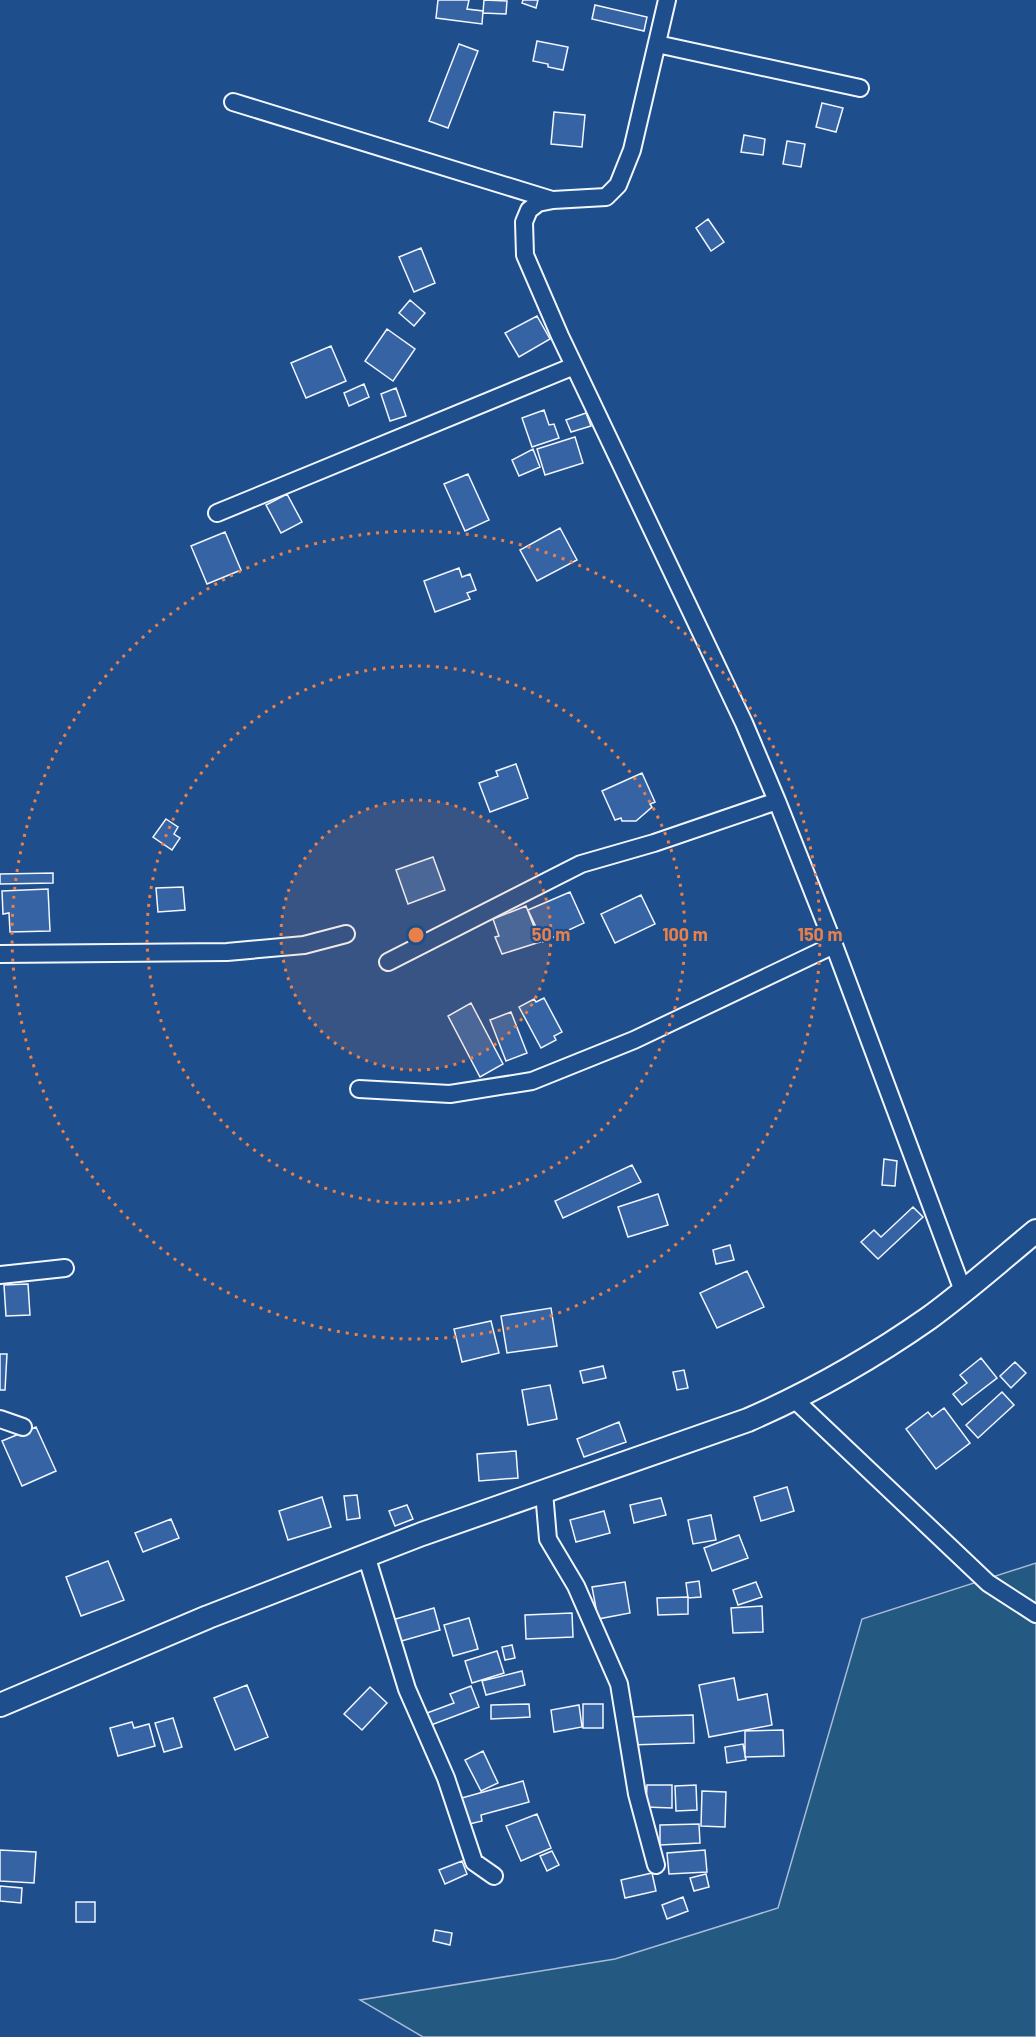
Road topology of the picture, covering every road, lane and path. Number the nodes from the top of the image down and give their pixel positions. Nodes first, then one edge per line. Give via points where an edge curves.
1 (667, 0) edge
2 (657, 44) junction
3 (861, 88) dead end
4 (233, 102) dead end
5 (553, 200) junction
6 (574, 366) junction
7 (217, 513) dead end
8 (777, 801) junction
9 (346, 934) dead end
10 (834, 945) junction
11 (0, 954) edge
12 (388, 962) dead end
13 (359, 1089) dead end
14 (1036, 1231) edge
15 (65, 1268) dead end
16 (0, 1275) edge
17 (963, 1291) junction
18 (795, 1400) junction
19 (0, 1419) edge
20 (23, 1427) dead end
21 (544, 1492) junction
22 (366, 1556) junction
23 (1036, 1614) edge
24 (0, 1705) edge
25 (656, 1865) dead end
26 (494, 1876) dead end

1 - 2 street
2 - 3 street
2 - 5 street via 632,150 618,185 598,199
4 - 5 street
5 - 6 street via 529,210 524,222 525,255
6 - 7 street
6 - 8 street via 744,723
8 - 10 street
8 - 12 street via 581,864
9 - 11 street via 304,945 227,952
10 - 13 street via 634,1040 532,1081 450,1094
10 - 17 street
14 - 17 street
15 - 16 street
17 - 18 street via 880,1351
18 - 21 street
18 - 23 street via 987,1583
19 - 20 street
21 - 22 street
21 - 25 street via 548,1539 576,1586 619,1684 637,1794
22 - 24 street via 208,1617
22 - 26 street via 407,1689 446,1778 474,1862

